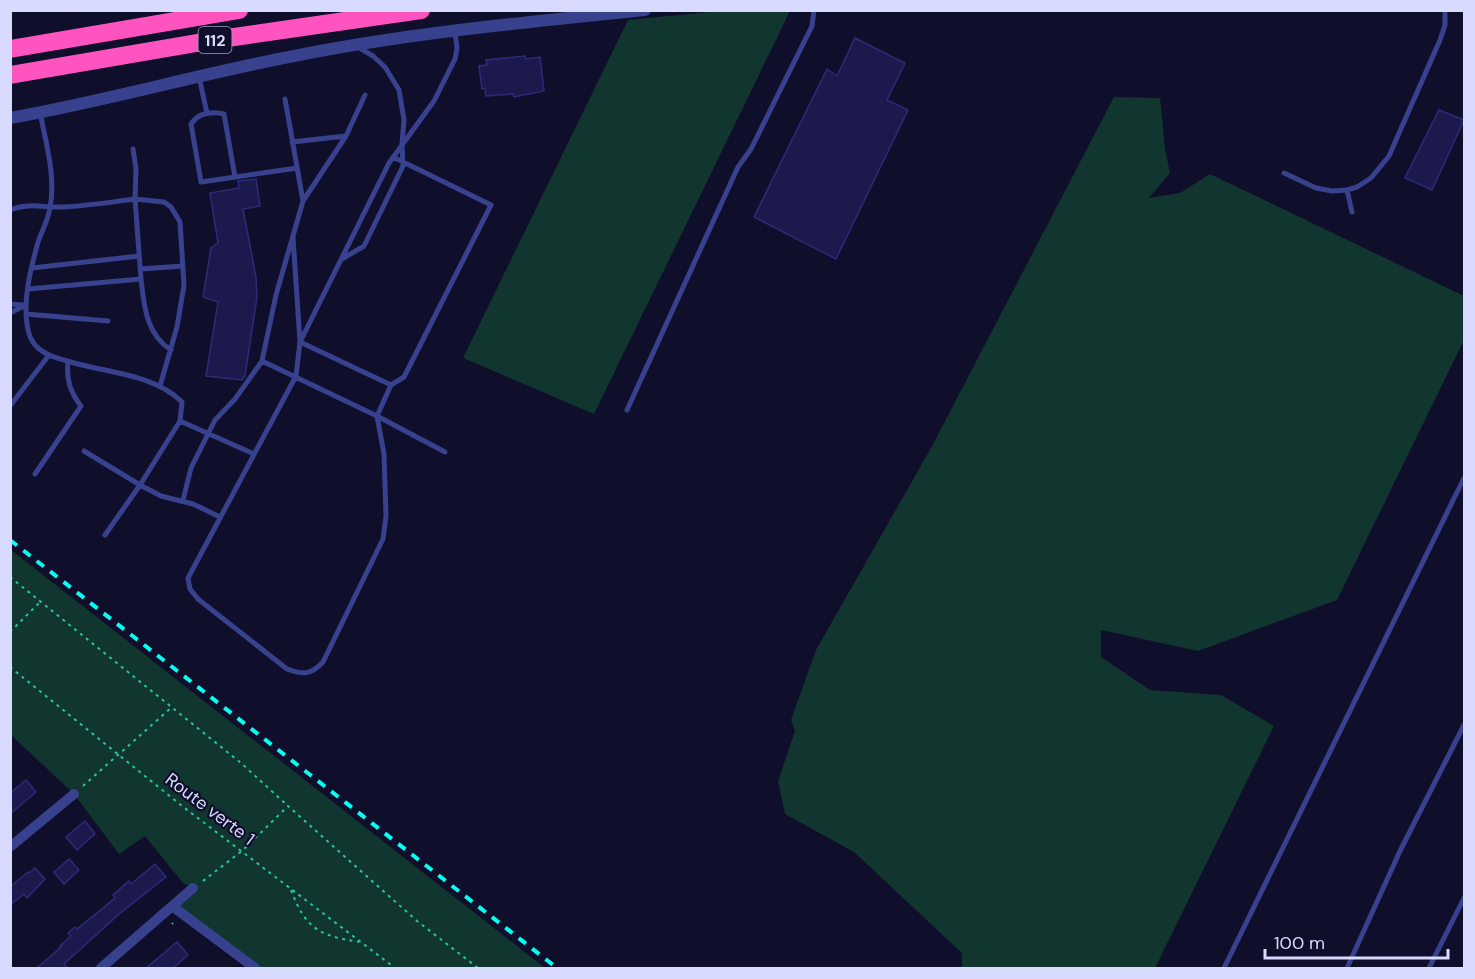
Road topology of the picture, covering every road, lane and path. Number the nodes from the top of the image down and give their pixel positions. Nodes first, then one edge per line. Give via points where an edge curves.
1 (239, 10) edge
2 (421, 10) edge
3 (645, 10) edge
4 (814, 10) edge
5 (1445, 10) edge
6 (455, 32) junction
7 (354, 45) junction
8 (10, 49) edge
9 (10, 75) edge
10 (200, 77) junction
11 (365, 95) dead end
12 (285, 99) dead end
13 (40, 112) junction
14 (207, 112) junction
15 (10, 118) edge
16 (346, 136) junction
17 (292, 142) junction
18 (402, 144) junction
19 (133, 149) dead end
20 (393, 157) junction
21 (403, 161) junction
22 (297, 168) junction
23 (1284, 173) dead end
24 (235, 177) junction
25 (1347, 190) junction
26 (135, 199) junction
27 (303, 201) junction
28 (51, 206) junction
29 (10, 210) edge
30 (1352, 212) dead end
31 (293, 237) junction
32 (139, 256) junction
33 (341, 259) junction
34 (183, 266) junction
35 (32, 268) junction
36 (140, 269) junction
37 (141, 279) junction
38 (28, 289) junction
39 (10, 304) edge
40 (26, 305) junction
41 (10, 313) edge
42 (26, 314) junction
43 (108, 321) dead end
44 (300, 342) junction
45 (171, 350) junction
46 (49, 355) junction
47 (68, 361) junction
48 (262, 361) junction
49 (296, 376) junction
50 (391, 385) junction
51 (160, 386) junction
52 (10, 406) edge
53 (627, 410) dead end
54 (377, 416) junction
55 (180, 421) junction
56 (208, 433) junction
57 (84, 451) dead end
58 (445, 452) dead end
59 (254, 454) junction
60 (35, 474) dead end
61 (1464, 478) edge
62 (140, 485) junction
63 (183, 500) junction
64 (220, 517) junction
65 (105, 534) dead end
66 (10, 577) edge
67 (41, 601) junction
68 (10, 632) edge
69 (10, 667) edge
70 (172, 707) junction
71 (1464, 725) edge
72 (119, 756) junction
73 (74, 794) joint
74 (288, 806) junction
75 (10, 847) edge
76 (243, 850) junction
77 (290, 887) junction
78 (193, 888) joint
79 (1464, 898) edge
80 (172, 906) junction
81 (361, 943) junction
82 (101, 969) edge
83 (255, 969) edge
84 (395, 969) edge
85 (478, 969) edge
86 (1224, 969) edge
87 (1347, 969) edge
88 (1429, 969) edge

1 - 8 highway, 112
2 - 9 highway, 112 via 210,40
3 - 6 street
4 - 53 lane via 812,26 733,178
5 - 25 lane via 1440,40 1389,156 1371,178
6 - 7 street
6 - 18 lane via 453,64 434,101
7 - 10 street
7 - 18 lane via 379,61 395,82 404,110
10 - 13 street
10 - 14 lane
11 - 16 lane
12 - 17 lane
13 - 15 street
13 - 28 lane via 51,175
14 - 24 lane via 224,114
14 - 24 lane via 191,124 201,182
16 - 17 lane
16 - 27 lane
17 - 22 lane
18 - 20 lane
18 - 21 lane
19 - 26 lane
20 - 21 lane
20 - 33 lane
21 - 33 lane via 364,246
21 - 50 lane via 492,205 407,373
22 - 24 lane
22 - 27 lane
23 - 25 lane via 1323,190
25 - 30 lane
26 - 28 lane
26 - 32 lane
26 - 34 lane via 164,202 177,215
27 - 31 lane
28 - 29 lane via 19,206
28 - 35 lane
31 - 44 lane
31 - 48 lane
32 - 35 lane
32 - 36 lane
33 - 44 lane
34 - 36 lane
34 - 45 lane via 184,285
35 - 38 lane
36 - 37 lane
37 - 38 lane
37 - 45 lane via 150,327
38 - 40 lane
39 - 40 lane
40 - 41 lane
40 - 42 lane
42 - 43 lane
42 - 46 lane via 30,337
44 - 49 lane
44 - 50 lane
45 - 51 lane
46 - 47 lane
46 - 52 lane
47 - 51 lane
47 - 60 lane via 70,389 81,406
48 - 49 lane
48 - 56 lane
49 - 54 lane
49 - 59 lane
50 - 54 lane
51 - 55 lane via 182,402
54 - 58 lane
54 - 64 lane via 384,454 386,528 332,646 315,671 299,674 287,669 190,589 188,578
55 - 56 lane
55 - 62 lane
56 - 59 lane
56 - 63 lane via 191,468
57 - 62 lane
59 - 64 lane
61 - 86 lane
62 - 63 lane via 161,496
62 - 65 lane
63 - 64 lane
66 - 67 path
67 - 68 path
67 - 70 path
69 - 72 path, Route verte 1
70 - 72 path
70 - 74 path
71 - 87 lane via 1400,851
72 - 73 path
72 - 76 path, Route verte 1
73 - 75 street
74 - 76 path
74 - 85 path via 417,921
76 - 77 path, Route verte 1
76 - 78 path
77 - 81 path, Route verte 1
77 - 81 path via 303,918 331,938
78 - 80 street
79 - 88 lane
80 - 82 street
80 - 83 street
81 - 84 path, Route verte 1

